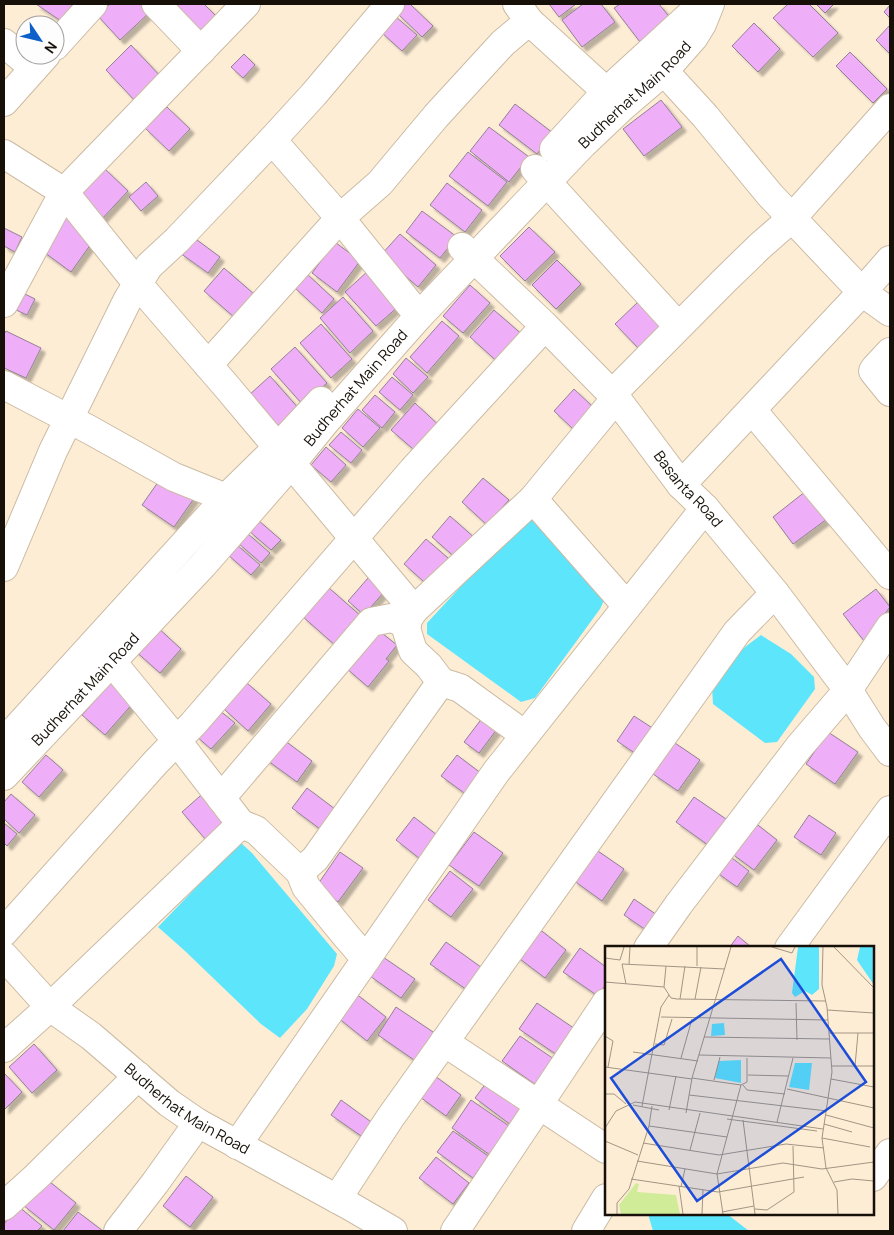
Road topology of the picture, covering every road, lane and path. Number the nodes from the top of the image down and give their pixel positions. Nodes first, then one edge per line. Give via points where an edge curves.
1 (93, 4) edge
2 (156, 4) edge
3 (246, 4) edge
4 (390, 4) edge
5 (710, 4) edge
6 (523, 12) edge
7 (65, 35) edge
8 (200, 51) junction
9 (656, 62) junction
10 (37, 65) edge
11 (614, 99) junction
12 (4, 102) edge
13 (890, 108) edge
14 (272, 140) junction
15 (4, 154) edge
16 (540, 176) junction
17 (64, 192) junction
18 (340, 218) junction
19 (792, 218) junction
20 (468, 253) junction
21 (890, 260) edge
22 (137, 283) junction
23 (862, 292) junction
24 (4, 303) edge
25 (414, 310) junction
26 (890, 312) edge
27 (544, 326) junction
28 (678, 326) junction
29 (890, 352) edge
30 (208, 365) junction
31 (4, 385) edge
32 (890, 392) edge
33 (614, 396) junction
34 (752, 410) junction
35 (68, 419) junction
36 (284, 456) junction
37 (681, 485) junction
38 (226, 498) junction
39 (533, 499) junction
40 (705, 508) junction
41 (251, 510) junction
42 (353, 538) junction
43 (4, 567) edge
44 (890, 575) edge
45 (775, 593) junction
46 (627, 606) junction
47 (410, 617) junction
48 (890, 627) edge
49 (112, 662) junction
50 (441, 682) junction
51 (848, 690) junction
52 (524, 735) junction
53 (177, 741) junction
54 (4, 742) edge
55 (890, 752) edge
56 (4, 776) edge
57 (220, 798) junction
58 (890, 810) edge
59 (241, 824) junction
60 (300, 872) junction
61 (4, 932) edge
62 (649, 946) edge
63 (789, 946) edge
64 (4, 956) edge
65 (366, 959) junction
66 (605, 1004) edge
67 (50, 1007) junction
68 (444, 1042) junction
69 (4, 1048) edge
70 (138, 1076) junction
71 (538, 1105) junction
72 (198, 1123) junction
73 (237, 1145) junction
74 (605, 1148) edge
75 (890, 1153) edge
76 (874, 1176) edge
77 (337, 1199) junction
78 (605, 1200) edge
79 (4, 1206) edge
80 (364, 1224) edge
81 (118, 1231) edge
82 (392, 1231) edge
83 (454, 1231) edge
84 (586, 1231) edge

1 - 7 street
2 - 8 street
3 - 8 street
4 - 14 street
5 - 9 street, Budherhat Main Road via 689,16
6 - 11 street
6 - 18 street via 503,43 380,183
8 - 17 street
9 - 11 street, Budherhat Main Road
9 - 19 street
10 - 12 street
11 - 16 street, Budherhat Main Road via 583,144
13 - 19 street
14 - 18 street
14 - 22 street via 149,266
15 - 17 street
16 - 20 street, Budherhat Main Road
16 - 28 street
17 - 22 street
17 - 24 street
18 - 25 street
18 - 30 street
19 - 23 street
19 - 28 street
20 - 25 street, Budherhat Main Road
20 - 27 street, Basanta Road
21 - 23 street
22 - 30 street
22 - 35 street
23 - 26 street
23 - 34 street
25 - 36 street, Budherhat Main Road via 326,421
27 - 33 street, Basanta Road
27 - 42 street
28 - 33 street
29 - 32 street via 874,371
30 - 36 street
31 - 35 street
33 - 37 street, Basanta Road
33 - 39 street
34 - 37 street
34 - 44 street
35 - 38 street via 174,477
35 - 43 street
36 - 38 street, Budherhat Main Road
36 - 41 street, Budherhat Main Road
36 - 42 street
37 - 40 street, Basanta Road
38 - 41 street
38 - 54 street, Budherhat Main Road
39 - 46 street
39 - 47 street
40 - 45 street, Basanta Road
40 - 46 street
41 - 49 street, Budherhat Main Road
42 - 47 street
42 - 53 street
45 - 51 street, Basanta Road
45 - 68 street via 737,632
46 - 52 street
47 - 50 street via 406,628 413,651
47 - 57 street via 371,622
48 - 51 street
49 - 53 street
49 - 56 street, Budherhat Main Road
50 - 52 street via 460,688
50 - 60 street via 315,859
51 - 55 street, Basanta Road
51 - 62 street via 799,746
52 - 65 street
53 - 57 street
53 - 61 street
57 - 59 street
58 - 63 street
59 - 60 street via 256,830
59 - 67 street
60 - 65 street via 306,887
64 - 67 street, Budherhat Main Road
65 - 73 street
66 - 71 street
67 - 69 street
67 - 70 street, Budherhat Main Road
68 - 71 street
68 - 77 street
70 - 72 street, Budherhat Main Road
70 - 79 street
71 - 74 street
71 - 83 street
72 - 73 street, Budherhat Main Road
72 - 81 street
73 - 77 street, Budherhat Main Road
75 - 76 street
77 - 80 street, Budherhat Main Road
78 - 84 street
80 - 82 street, Budherhat Main Road

